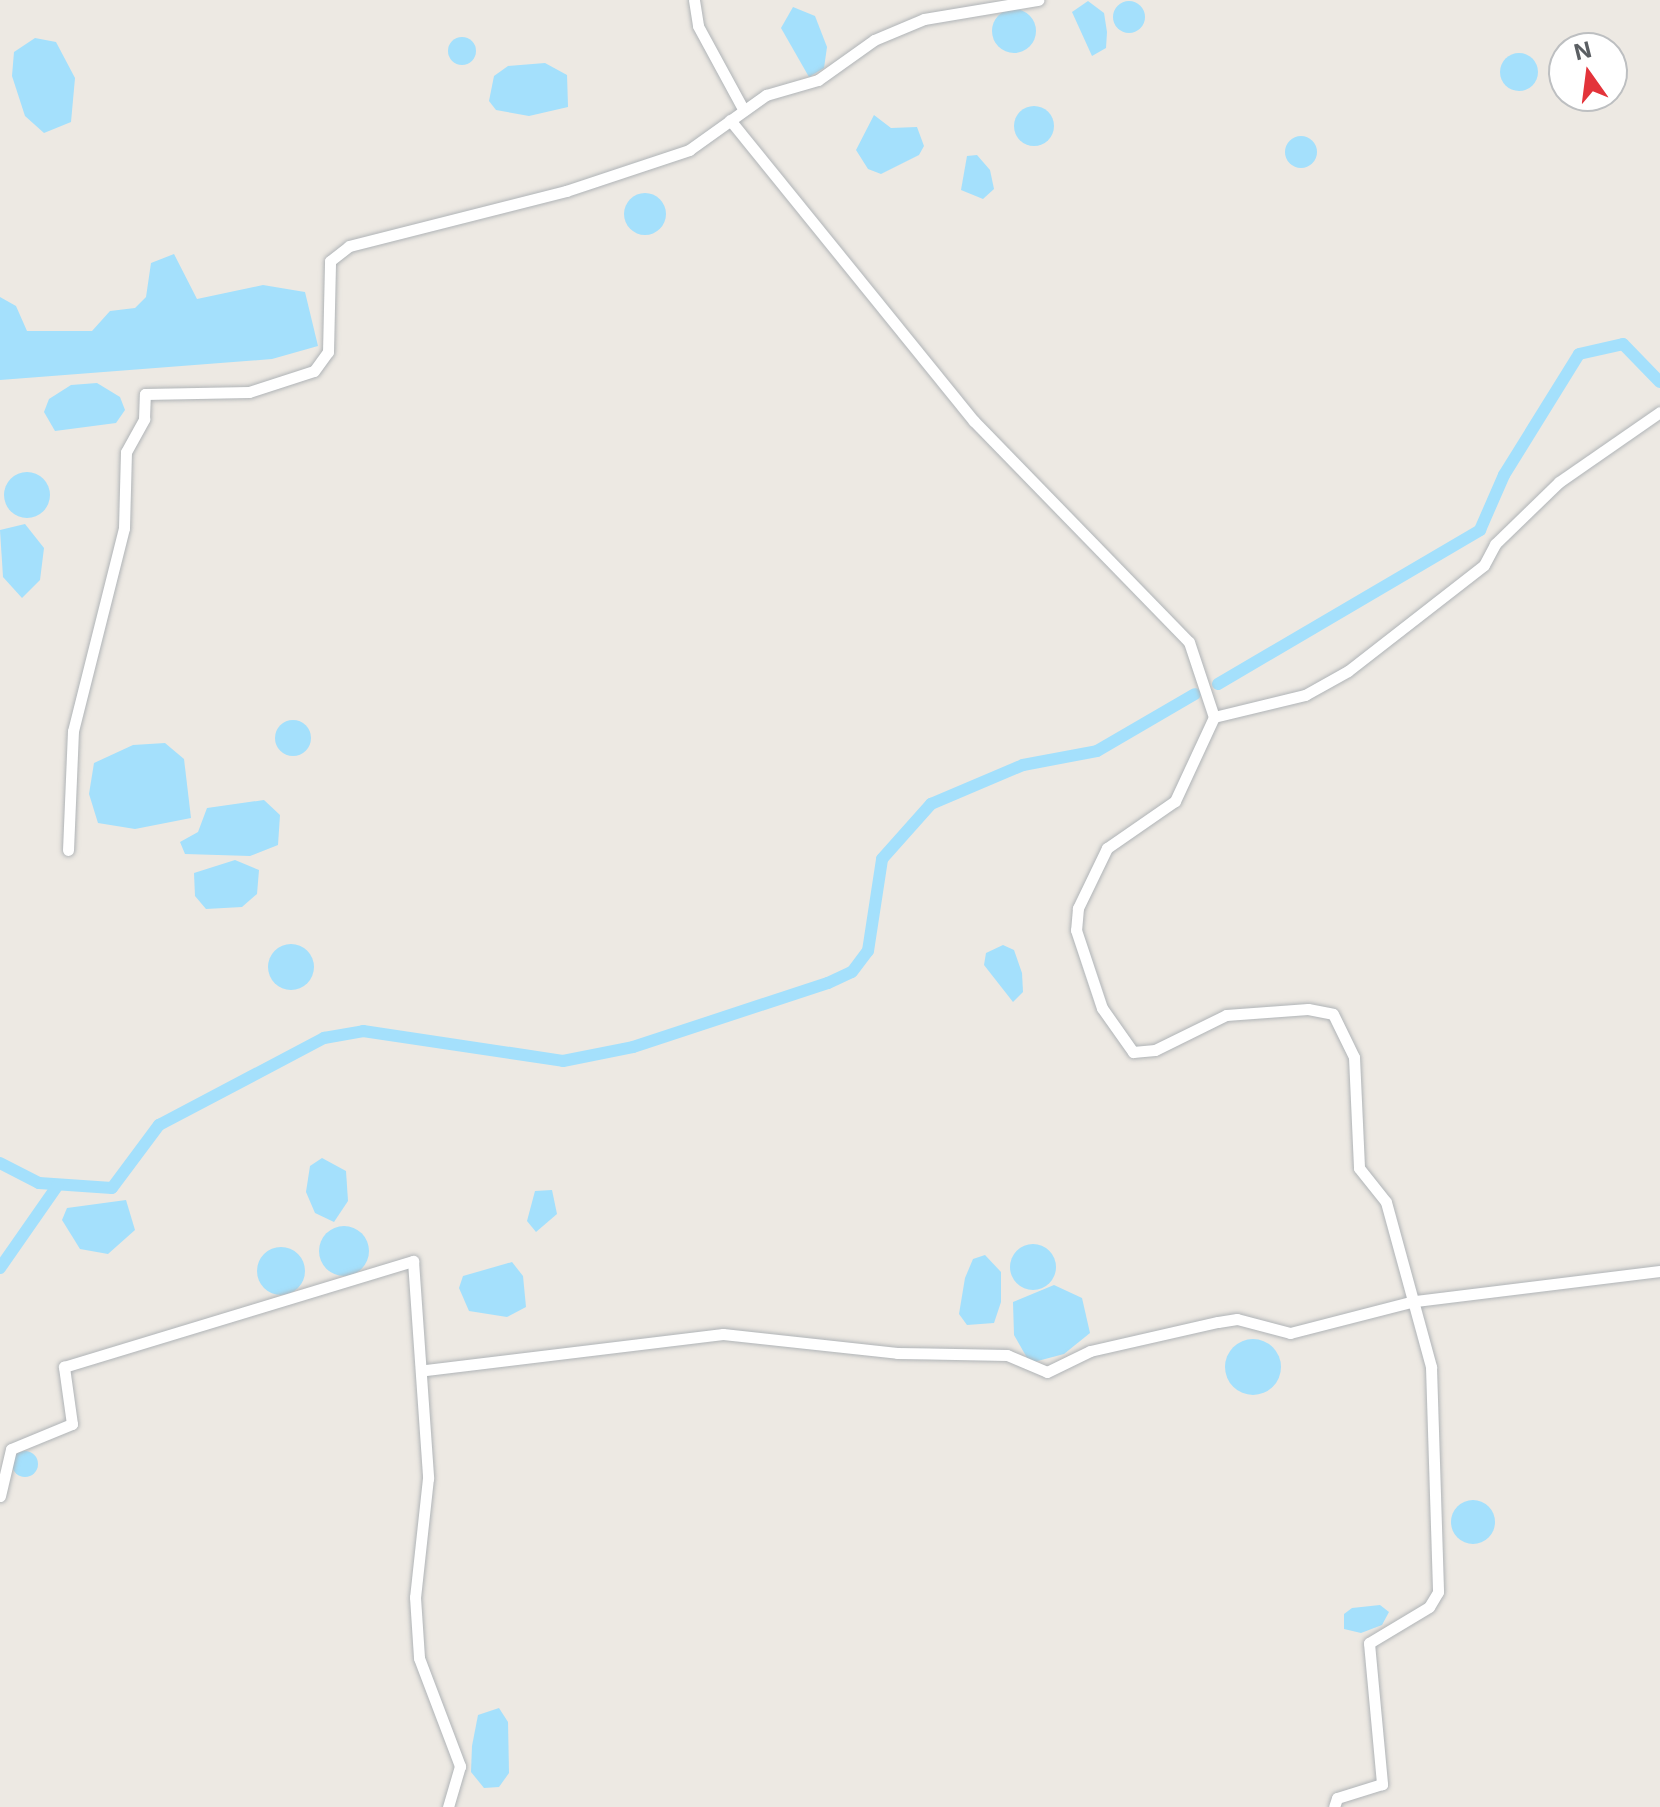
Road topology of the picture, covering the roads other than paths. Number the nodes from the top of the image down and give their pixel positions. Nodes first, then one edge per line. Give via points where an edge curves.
1 (694, 0) edge
2 (1038, 0) edge
3 (743, 109) junction
4 (730, 120) junction
5 (1660, 412) edge
6 (1214, 717) junction
7 (68, 850) dead end
8 (1660, 1271) edge
9 (1415, 1301) junction
10 (426, 1370) junction
11 (0, 1496) edge
12 (448, 1807) edge
13 (1334, 1807) edge

1 - 3 street via 698,26
2 - 3 street via 924,19 874,40 818,80
3 - 4 street
4 - 6 street via 974,421 1189,642
4 - 7 street via 689,150 566,191 349,246 330,261 328,352 314,371 249,392 145,394 144,419 126,452 124,528 73,731
5 - 6 street via 1559,482 1495,544 1484,565 1348,671 1305,695
6 - 9 street via 1175,801 1107,848 1085,887 1076,930 1102,1008 1133,1052 1155,1050 1226,1015 1279,1008 1333,1014 1358,1073 1359,1168 1386,1202
8 - 9 street
9 - 10 street via 1290,1333 1237,1319 1218,1322 1090,1351 1047,1372 1007,1355 897,1353 723,1334
9 - 13 street via 1431,1367 1438,1592 1429,1607 1369,1643 1382,1784 1337,1798
10 - 11 street via 413,1261 309,1288 64,1367 72,1424 11,1449
10 - 12 street via 428,1478 415,1597 419,1658 460,1766

